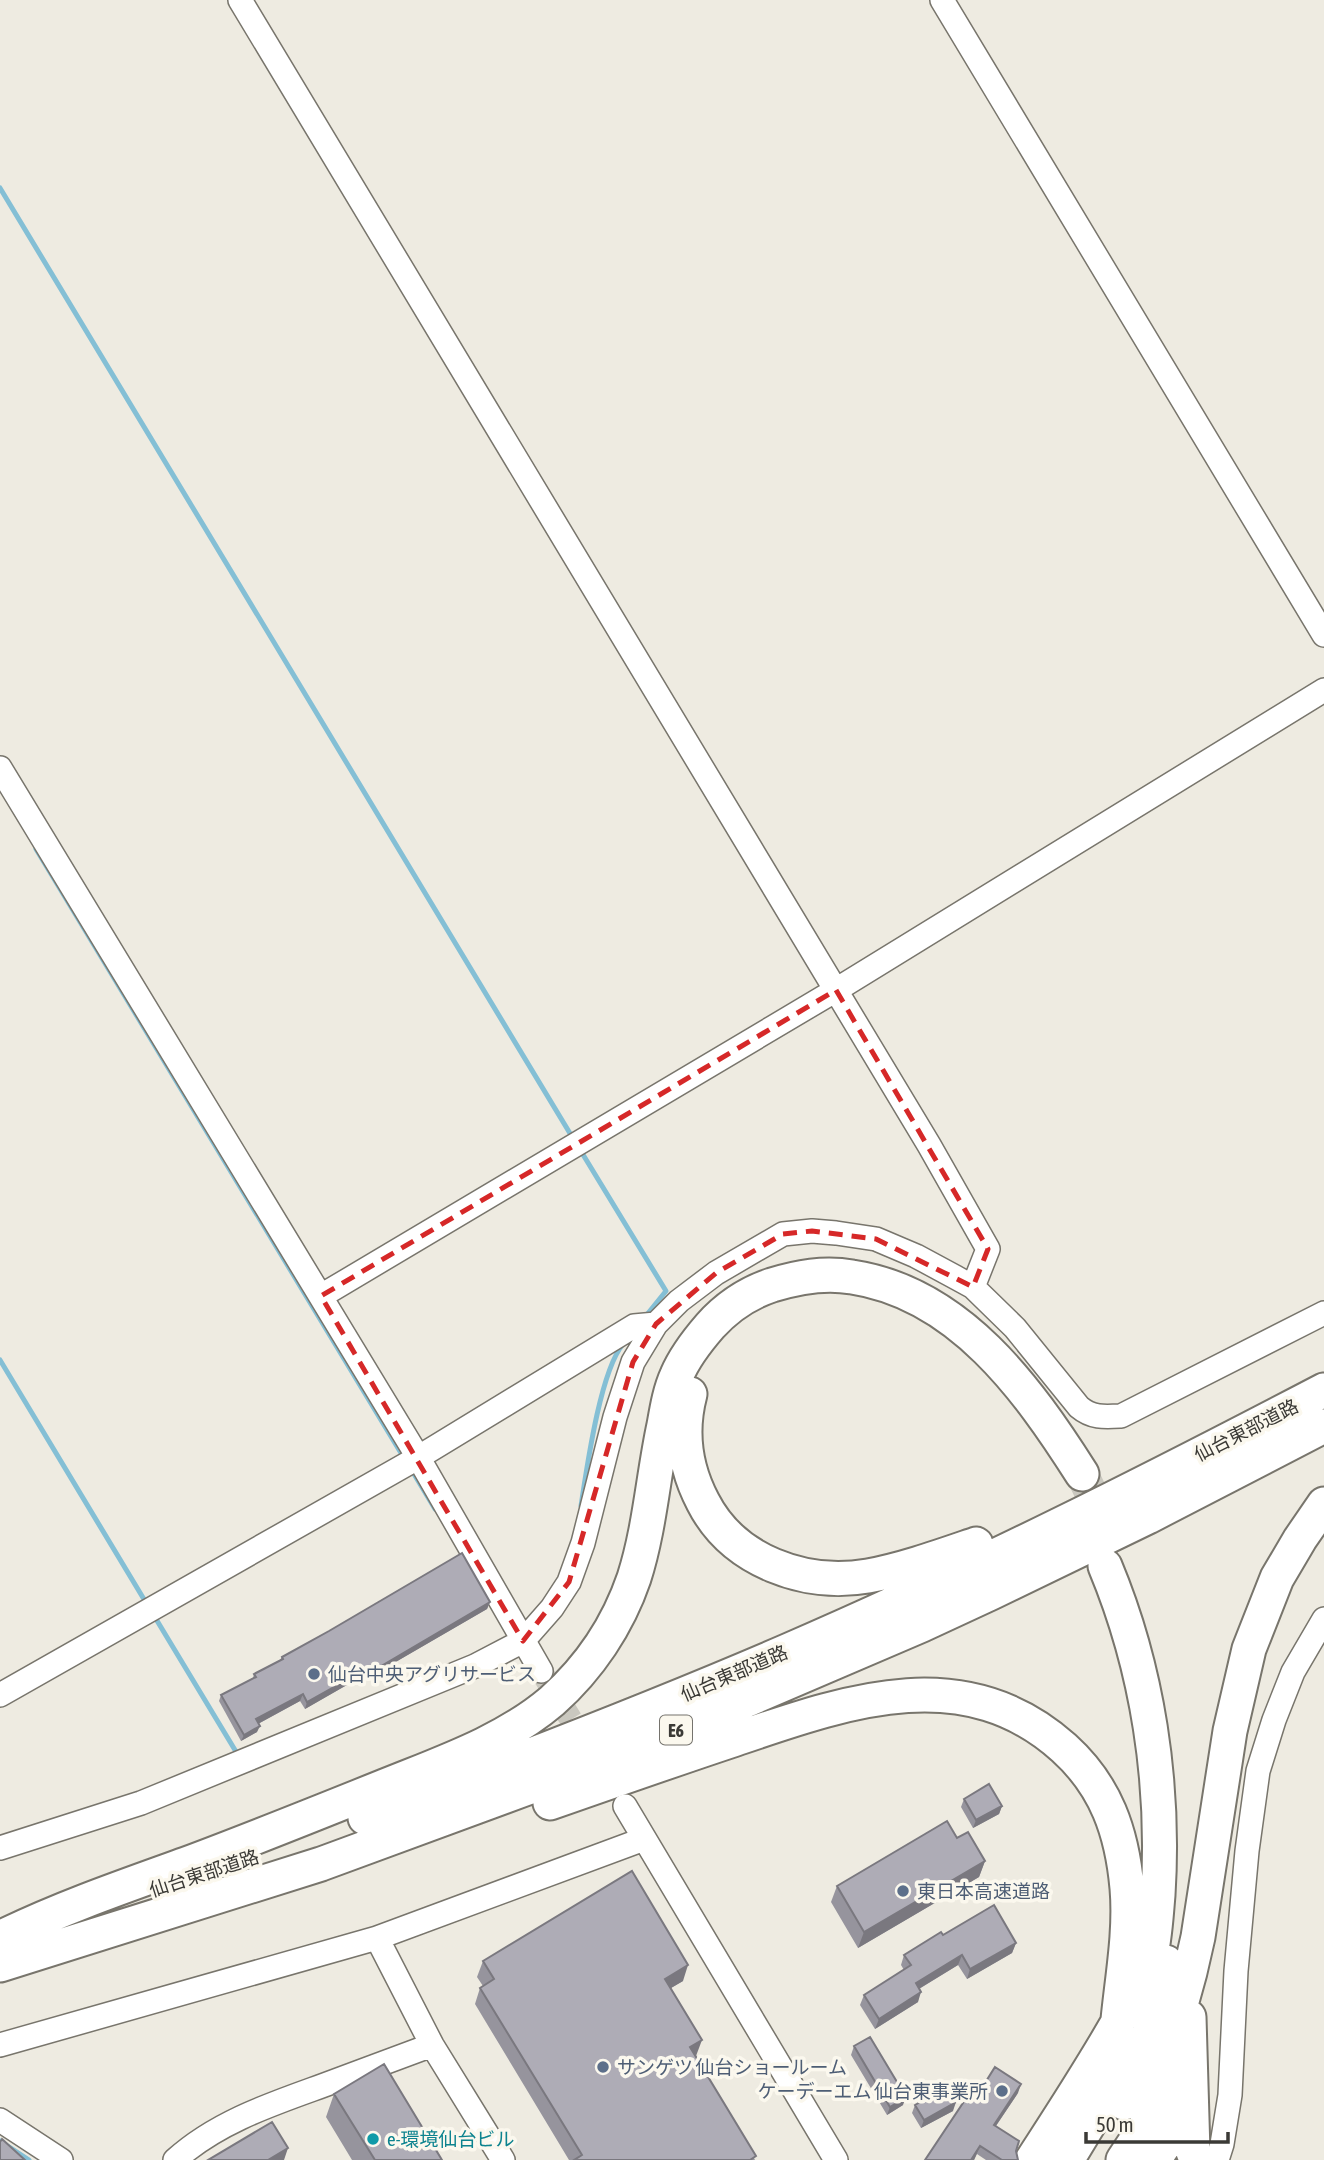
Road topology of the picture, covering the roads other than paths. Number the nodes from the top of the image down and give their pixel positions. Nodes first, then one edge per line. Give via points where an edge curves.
1 (240, 0) edge
2 (942, 0) edge
3 (1324, 635) edge
4 (1324, 690) edge
5 (0, 768) edge
6 (836, 990) junction
7 (973, 1287) junction
8 (321, 1296) junction
9 (1324, 1313) edge
10 (645, 1325) junction
11 (1324, 1388) edge
12 (1324, 1426) edge
13 (411, 1461) junction
14 (1324, 1504) edge
15 (1113, 1562) tunnel mouth
16 (1322, 1628) edge
17 (523, 1641) junction
18 (541, 1671) tunnel mouth
19 (0, 1695) edge
20 (625, 1806) dead end
21 (644, 1839) junction
22 (0, 1848) edge
23 (198, 1904) junction
24 (377, 1938) junction
25 (2, 1946) edge
26 (1157, 1968) junction
27 (1117, 2023) junction
28 (0, 2045) edge
29 (432, 2045) junction
30 (1168, 2051) junction
31 (1077, 2066) junction
32 (1117, 2096) junction
33 (0, 2120) edge
34 (1192, 2158) edge
35 (61, 2160) edge
36 (175, 2160) edge
37 (503, 2160) edge
38 (836, 2160) edge
39 (1015, 2160) edge
40 (1032, 2160) edge
41 (1049, 2160) edge
42 (1067, 2160) edge
43 (1087, 2160) edge
44 (1103, 2160) edge
45 (1123, 2160) edge
46 (1138, 2160) edge
47 (1154, 2160) edge

1 - 6 street
2 - 3 street
4 - 6 street
5 - 8 street
6 - 7 street via 988,1249
6 - 8 street
7 - 9 street via 1015,1328 1065,1392 1087,1413 1101,1418 1121,1416
7 - 10 street via 876,1239 812,1231 783,1234 716,1273
8 - 13 street
10 - 13 street
10 - 17 street via 569,1582
11 - 25 highway, 仙台東部道路 / E6 via 1120,1494 789,1650 596,1731 309,1839
11 - 25 highway via 1234,1422 978,1543 866,1576 810,1576 782,1569 742,1549 725,1534 704,1504 686,1459 684,1427 689,1396 701,1368 733,1329 781,1301 811,1295 868,1298 927,1323 982,1370 1073,1478 1055,1432 997,1360 924,1301 879,1282 842,1275 816,1275 762,1289 717,1318 686,1357 667,1407 644,1539 625,1603 595,1654 553,1700 502,1735 450,1759 302,1820 54,1912
12 - 23 highway, 仙台東部道路 / E6 via 1067,1557 801,1678 545,1781
13 - 17 street
13 - 19 street
14 - 26 highway via 1277,1578 1249,1648 1230,1731 1198,1937
15 - 26 highway via 1152,1735 1160,1838
16 - 34 street via 1293,1672 1258,1771 1222,2144
17 - 18 street
17 - 22 street via 475,1667 141,1803
20 - 21 street
21 - 24 street
21 - 38 street
23 - 25 highway, 仙台東部道路 / E6
23 - 26 highway via 328,1878 789,1721 867,1700 905,1695 964,1697 1025,1718 1056,1741 1091,1777 1119,1833 1127,1895
24 - 28 street
24 - 29 street
26 - 27 highway
26 - 30 highway
26 - 31 highway via 1105,2018
26 - 32 highway
26 - 34 highway via 1189,2059
27 - 31 highway
27 - 32 highway
27 - 40 highway
27 - 41 highway via 1101,2081
29 - 36 street via 274,2103 224,2126
29 - 37 street
30 - 32 highway
30 - 34 highway via 1181,2144
30 - 44 highway
30 - 45 highway via 1149,2121
30 - 46 highway via 1158,2128
30 - 47 highway via 1170,2136
31 - 39 highway
32 - 42 highway
32 - 43 highway
33 - 35 street

